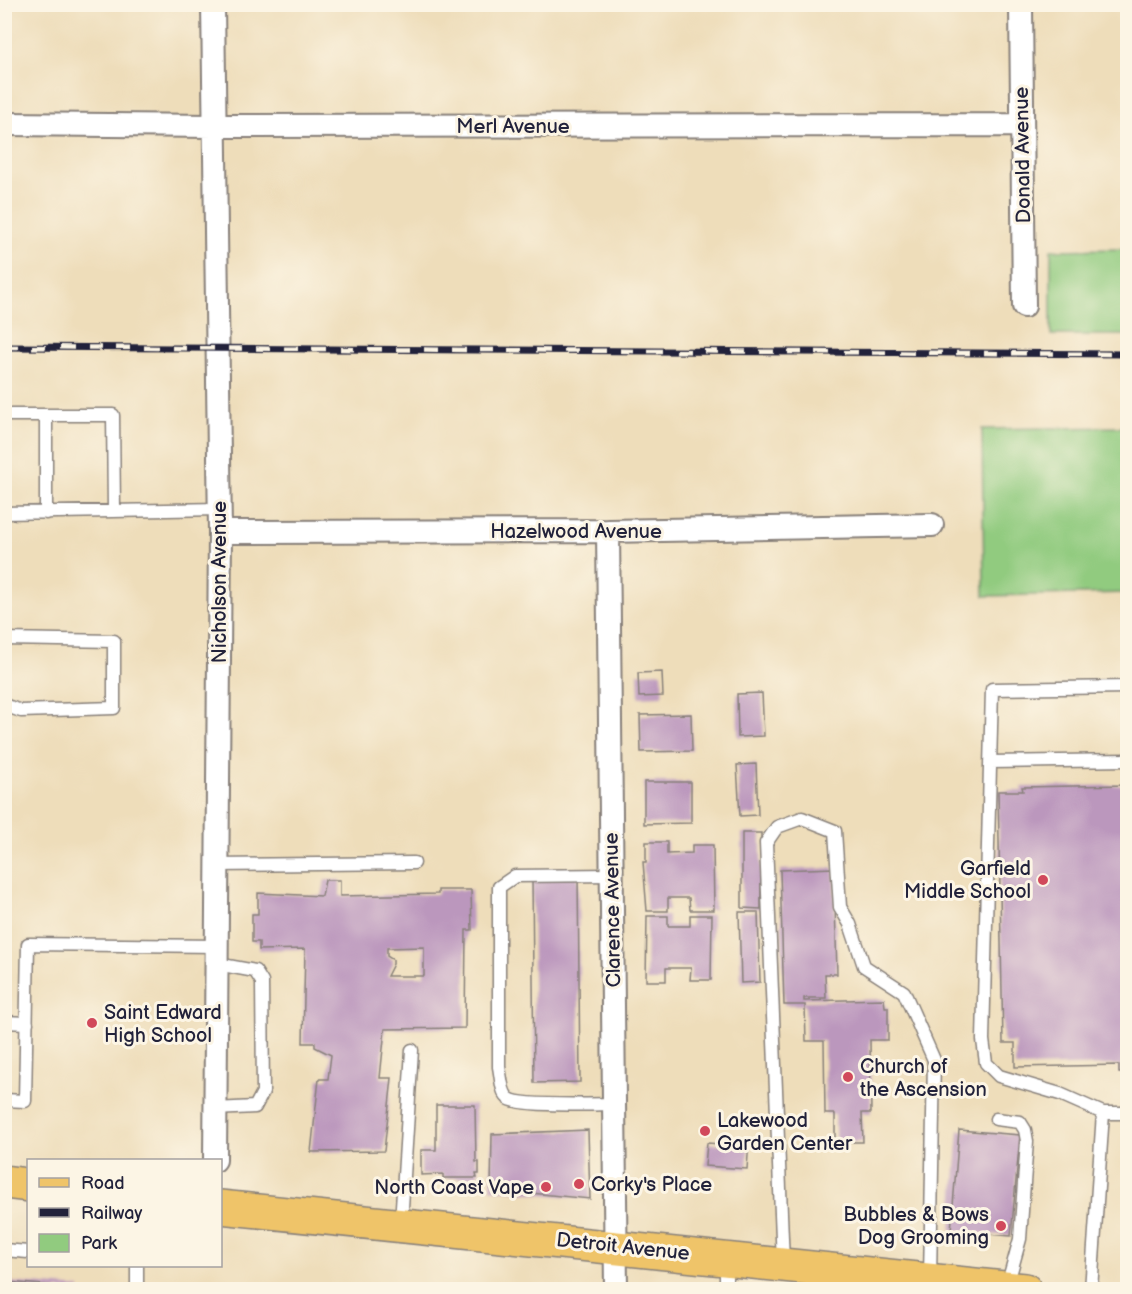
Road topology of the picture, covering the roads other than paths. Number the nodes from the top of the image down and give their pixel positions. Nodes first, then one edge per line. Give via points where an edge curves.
1 (213, 4) edge
2 (1021, 4) edge
3 (4, 124) edge
4 (1021, 124) junction
5 (213, 126) junction
6 (1024, 306) dead end
7 (4, 415) edge
8 (46, 415) junction
9 (220, 508) junction
10 (114, 510) junction
11 (4, 513) edge
12 (46, 513) junction
13 (932, 525) dead end
14 (608, 531) junction
15 (220, 532) junction
16 (4, 639) edge
17 (1128, 687) edge
18 (4, 705) edge
19 (1128, 760) edge
20 (990, 762) junction
21 (414, 863) dead end
22 (217, 865) junction
23 (612, 874) junction
24 (217, 955) junction
25 (4, 1022) edge
26 (27, 1023) junction
27 (412, 1050) dead end
28 (4, 1100) edge
29 (614, 1104) junction
30 (215, 1109) junction
31 (1103, 1113) junction
32 (1128, 1113) edge
33 (996, 1119) dead end
34 (215, 1159) edge
35 (4, 1182) edge
36 (27, 1185) edge
37 (222, 1207) edge
38 (401, 1224) junction
39 (616, 1245) junction
40 (4, 1250) edge
41 (27, 1252) edge
42 (726, 1257) junction
43 (783, 1263) junction
44 (137, 1267) edge
45 (930, 1279) junction
46 (1013, 1289) edge
47 (137, 1290) edge
48 (616, 1290) edge
49 (726, 1290) edge
50 (1091, 1290) edge

1 - 5 street, Nicholson Avenue
2 - 4 street, Donald Avenue
3 - 5 street, Merl Avenue
4 - 5 street, Merl Avenue
4 - 6 street, Donald Avenue
5 - 9 street, Nicholson Avenue
7 - 8 lane
8 - 10 lane via 114,415
8 - 12 lane
9 - 10 lane
9 - 15 street, Nicholson Avenue
10 - 12 lane
11 - 12 lane
13 - 14 street, Hazelwood Avenue
14 - 15 street, Hazelwood Avenue
14 - 23 street, Clarence Avenue
15 - 22 street, Nicholson Avenue
16 - 18 lane via 114,641 114,708 21,711
17 - 20 lane via 992,689
19 - 20 lane
20 - 31 lane via 983,1040 986,1063 999,1076 1060,1094
21 - 22 lane
22 - 24 street, Nicholson Avenue
23 - 29 street, Clarence Avenue
23 - 29 lane via 515,876 499,888 499,1067 510,1100
24 - 26 lane via 28,944
24 - 30 street, Nicholson Avenue
24 - 30 lane via 255,970 262,982 263,1092 255,1107
25 - 26 lane
26 - 28 lane via 25,1101
27 - 38 lane
29 - 39 street, Clarence Avenue
30 - 34 street, Nicholson Avenue
31 - 32 lane
31 - 50 lane
33 - 46 lane via 1020,1122 1027,1141
35 - 36 main road
37 - 38 main road, Detroit Avenue
38 - 39 main road, Detroit Avenue
39 - 42 main road, Detroit Avenue
39 - 48 street, Clarence Avenue
40 - 41 lane
42 - 43 main road, Detroit Avenue
42 - 49 lane
43 - 45 main road, Detroit Avenue
43 - 45 lane via 766,843 777,827 802,818 835,831 840,907 864,966 904,992 934,1060
44 - 47 lane
45 - 46 main road, Detroit Avenue

